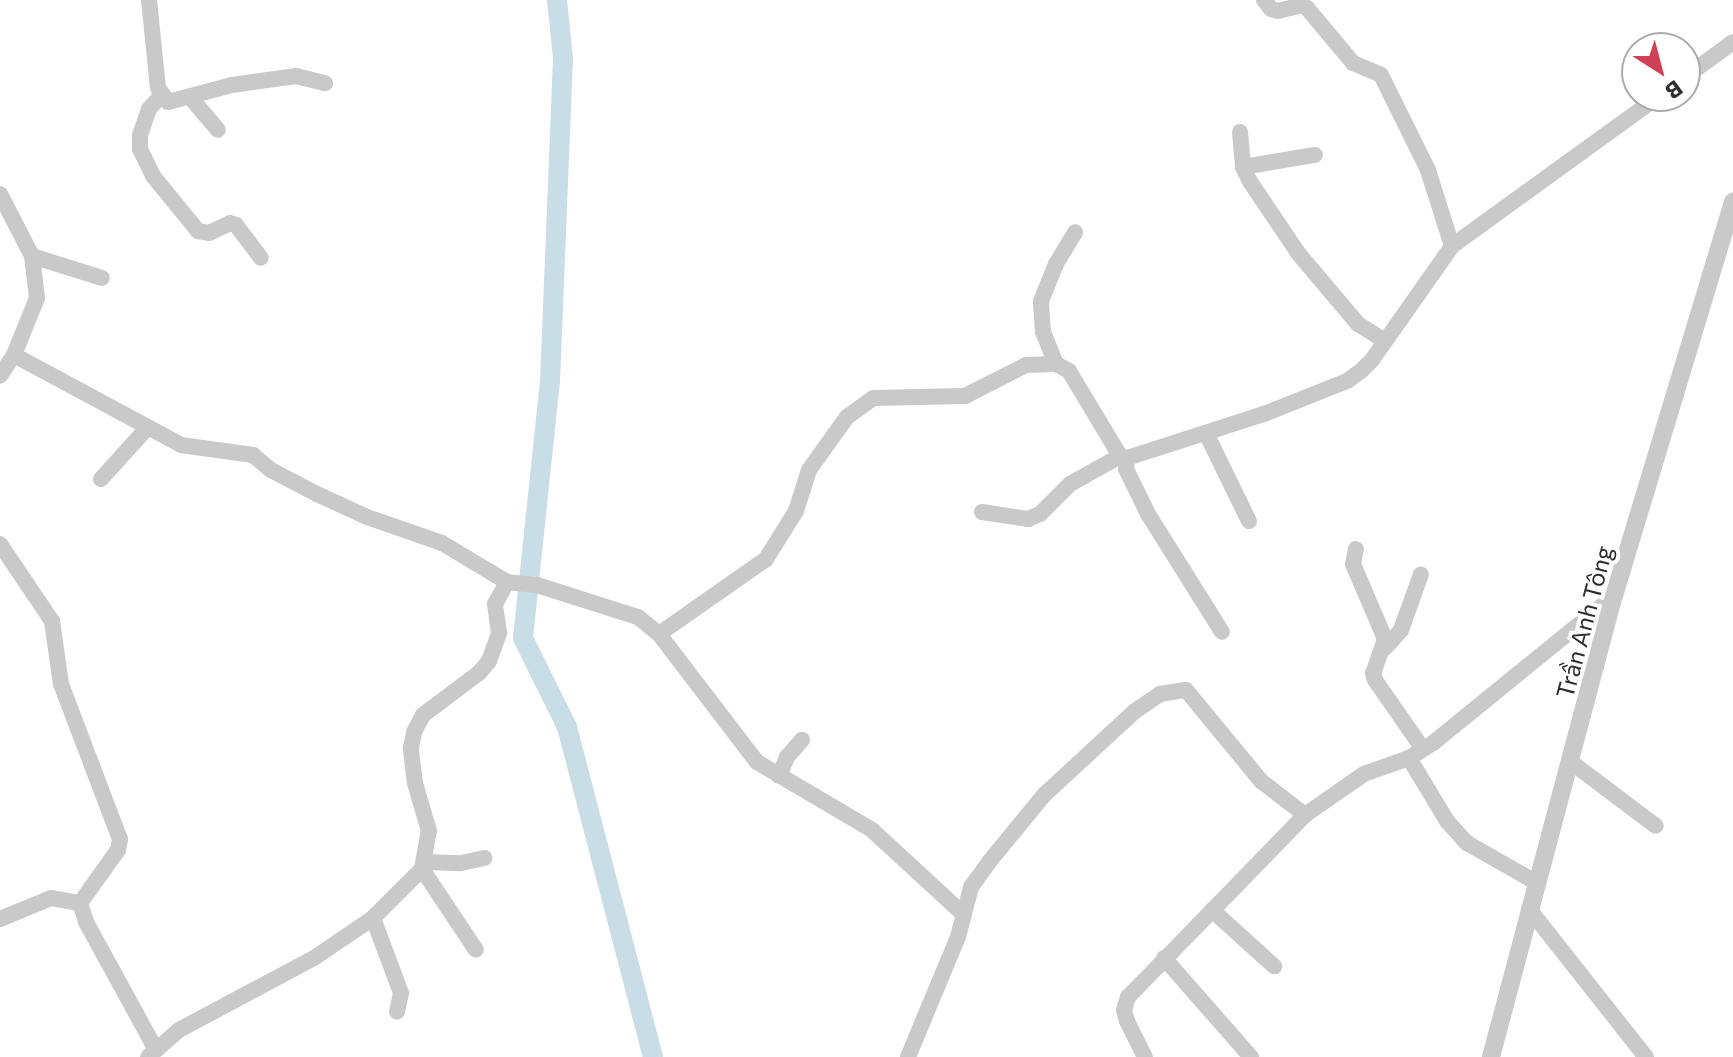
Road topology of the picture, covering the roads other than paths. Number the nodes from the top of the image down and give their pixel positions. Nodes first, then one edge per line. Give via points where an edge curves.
1 (149, 0) edge
2 (1264, 0) edge
3 (1733, 42) edge
4 (1701, 65) edge
5 (325, 83) dead end
6 (161, 96) junction
7 (190, 97) junction
8 (1637, 112) edge
9 (218, 130) dead end
10 (1240, 132) dead end
11 (1315, 155) dead end
12 (1243, 167) junction
13 (0, 194) edge
14 (1733, 202) edge
15 (1075, 232) dead end
16 (1452, 246) junction
17 (32, 256) junction
18 (261, 258) dead end
19 (102, 278) dead end
20 (1385, 341) junction
21 (14, 355) junction
22 (1056, 364) junction
23 (0, 376) edge
24 (148, 427) junction
25 (1206, 433) junction
26 (1124, 457) junction
27 (101, 479) dead end
28 (982, 512) dead end
29 (1249, 521) dead end
30 (0, 544) edge
31 (1356, 549) dead end
32 (1421, 574) dead end
33 (512, 584) junction
34 (1614, 596) junction
35 (1222, 632) dead end
36 (659, 634) junction
37 (1385, 648) junction
38 (802, 740) dead end
39 (1416, 753) junction
40 (1571, 762) junction
41 (779, 776) junction
42 (1305, 815) junction
43 (1656, 826) dead end
44 (484, 858) dead end
45 (424, 866) junction
46 (1537, 883) junction
47 (80, 903) junction
48 (1529, 909) junction
49 (1212, 910) junction
50 (962, 913) junction
51 (373, 918) junction
52 (0, 919) edge
53 (476, 950) dead end
54 (1164, 958) junction
55 (1274, 966) dead end
56 (397, 1012) dead end
57 (151, 1053) edge
58 (908, 1057) edge
59 (1145, 1057) edge
60 (1251, 1057) edge
61 (1491, 1057) edge
62 (1646, 1057) edge

1 - 6 street
2 - 16 street via 1278,11 1307,8 1353,63 1381,75 1428,170
3 - 4 street
5 - 7 street via 296,76
6 - 7 street via 168,102
6 - 18 street via 143,121 140,149 145,163 198,231 236,225
7 - 9 street
8 - 16 street
10 - 12 street
11 - 12 street
12 - 20 street via 1298,253 1358,324
13 - 17 street
14 - 34 street, Trần Anh Tông
15 - 22 street via 1041,301 1043,332
16 - 20 street
17 - 19 street
17 - 21 street via 37,298
20 - 25 street via 1347,381
21 - 23 street
21 - 24 street
22 - 26 street via 1069,371
22 - 36 street via 1026,365 965,396 873,398 860,405 809,470 796,511 766,559
24 - 27 street
24 - 33 street via 181,445 253,455 330,500 442,543
25 - 26 street
25 - 29 street
26 - 28 street via 1070,484 1028,519
26 - 35 street via 1148,514
30 - 47 street via 52,621 61,684 120,839 118,850
31 - 37 street via 1353,564 1383,629
32 - 37 street via 1401,630
33 - 36 street via 537,585 638,617
33 - 45 street via 495,604 499,633 489,661 423,715 414,732 415,783 429,831
34 - 39 street
34 - 40 street, Trần Anh Tông
36 - 41 street via 744,749
37 - 39 street via 1375,680
38 - 41 street
39 - 42 street via 1364,774
39 - 46 street via 1447,821 1467,843
40 - 43 street
40 - 46 street, Trần Anh Tông
41 - 50 street via 872,830
42 - 49 street
42 - 50 street via 1261,781 1186,690 1171,690 1135,711 1044,795 971,887
44 - 45 street
45 - 51 street
45 - 53 street
46 - 48 street, Trần Anh Tông
47 - 52 street via 51,898
47 - 57 street
48 - 61 street, Trần Anh Tông
48 - 62 street
49 - 54 street
49 - 55 street
50 - 58 street via 958,937
51 - 56 street via 401,993
51 - 57 street via 314,958 179,1030
54 - 59 street via 1128,997 1124,1010
54 - 60 street

